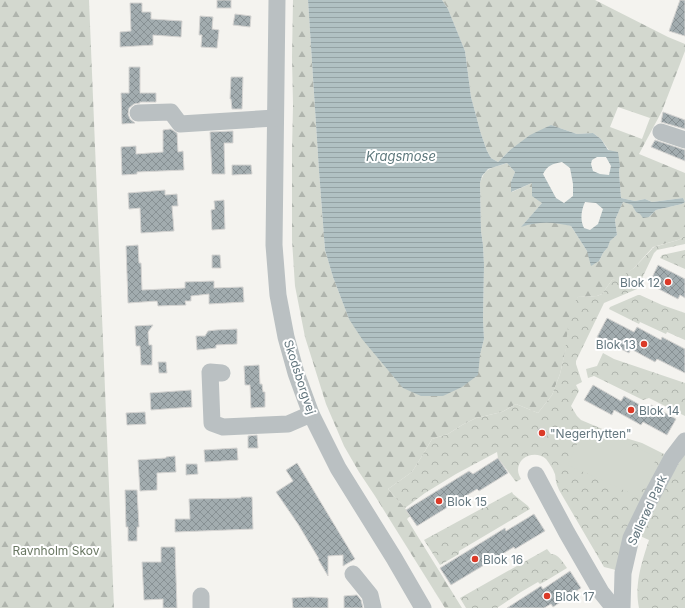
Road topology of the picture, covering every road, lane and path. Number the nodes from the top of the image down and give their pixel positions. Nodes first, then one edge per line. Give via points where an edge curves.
1 (277, 0) edge
2 (138, 113) dead end
3 (275, 118) junction
4 (661, 132) dead end
5 (685, 140) edge
6 (222, 373) dead end
7 (311, 414) junction
8 (685, 441) edge
9 (536, 474) dead end
10 (354, 574) dead end
11 (420, 607) edge
12 (373, 608) edge
13 (614, 608) edge
14 (622, 608) edge

1 - 3 street, Skodsborgvej
2 - 3 street via 172,112 180,124
3 - 7 street, Skodsborgvej via 274,245 278,295 286,337
4 - 5 street
6 - 7 street via 210,372 212,423 223,427 288,424
7 - 11 street, Skodsborgvej via 338,468 394,558
8 - 14 street, Søllerød Park via 672,458 631,538 623,573
9 - 13 street via 593,579
10 - 12 street via 370,595

